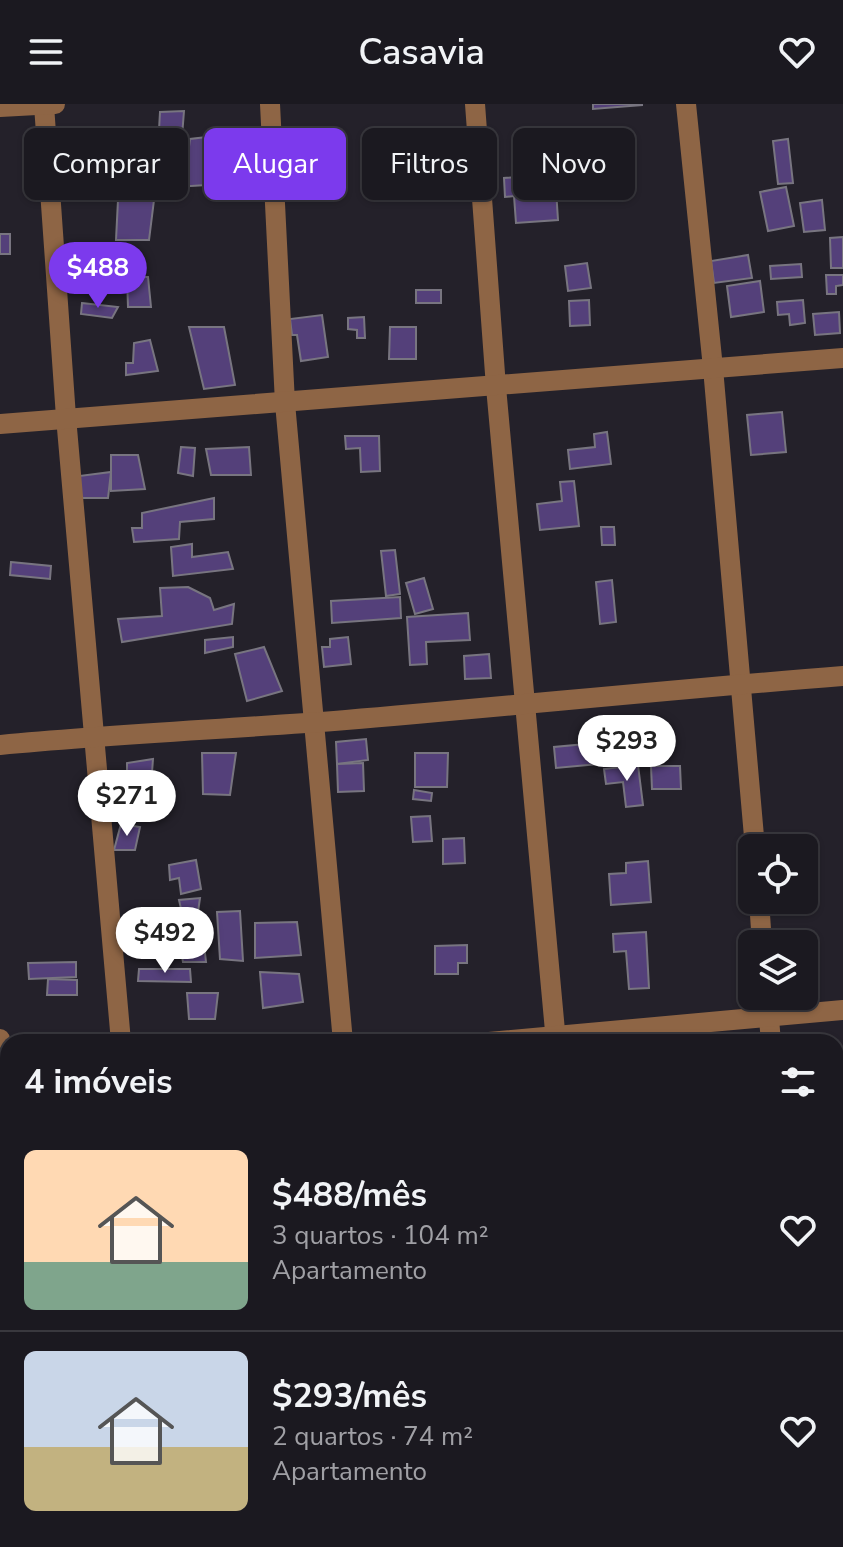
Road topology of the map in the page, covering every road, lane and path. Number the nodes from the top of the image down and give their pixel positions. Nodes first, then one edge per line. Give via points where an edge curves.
1 (55, 104) edge
2 (270, 104) edge
3 (475, 104) edge
4 (686, 104) edge
5 (44, 105) edge
6 (0, 107) edge
7 (843, 358) edge
8 (713, 368) junction
9 (496, 387) junction
10 (285, 403) junction
11 (66, 417) junction
12 (0, 424) edge
13 (843, 676) edge
14 (742, 684) junction
15 (526, 705) junction
16 (316, 722) junction
17 (94, 736) junction
18 (0, 745) edge
19 (754, 834) edge
20 (768, 1010) edge
21 (843, 1010) edge
22 (768, 1017) junction
23 (120, 1034) edge
24 (342, 1034) edge
25 (555, 1034) edge
26 (611, 1034) edge
27 (770, 1034) edge

1 - 5 street
2 - 10 street
3 - 9 street
4 - 8 street
5 - 6 street
5 - 11 street
7 - 8 street
8 - 9 street
8 - 14 street
9 - 10 street
9 - 15 street
10 - 11 street
10 - 16 street
11 - 12 street
11 - 17 street
13 - 14 street
14 - 15 street
14 - 19 street
15 - 16 street
15 - 25 street
16 - 17 street
16 - 24 street
17 - 18 street
17 - 23 street
20 - 22 street
21 - 22 street
22 - 26 street
22 - 27 street

